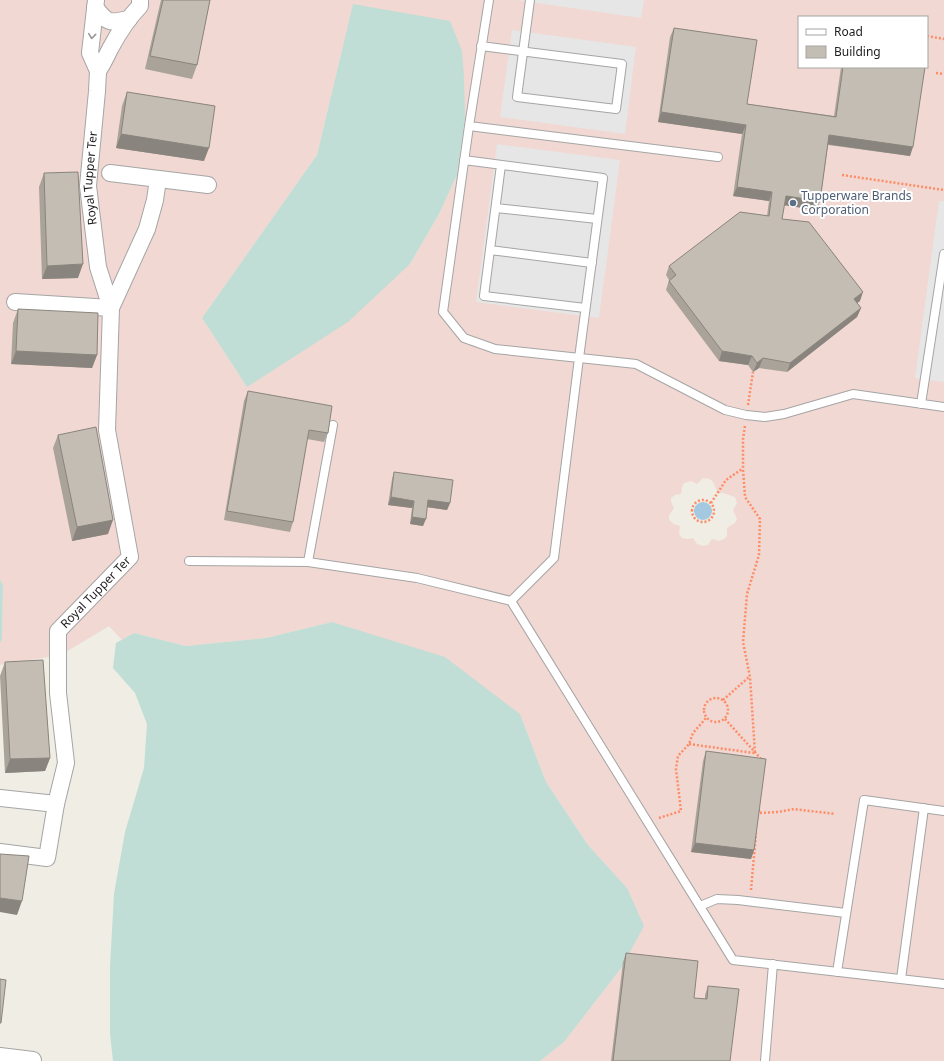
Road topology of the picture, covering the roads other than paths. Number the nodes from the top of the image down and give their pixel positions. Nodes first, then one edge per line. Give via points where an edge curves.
1 (140, 0) edge
2 (488, 0) edge
3 (530, 0) edge
4 (96, 3) edge
5 (129, 19) junction
6 (481, 46) junction
7 (523, 52) junction
8 (98, 71) junction
9 (469, 126) junction
10 (718, 157) dead end
11 (464, 160) junction
12 (501, 165) junction
13 (110, 173) dead end
14 (158, 179) junction
15 (208, 185) dead end
16 (496, 208) junction
17 (598, 219) junction
18 (490, 250) junction
19 (944, 254) edge
20 (592, 263) junction
21 (15, 302) dead end
22 (111, 308) junction
23 (585, 308) junction
24 (578, 358) junction
25 (921, 404) junction
26 (944, 407) edge
27 (333, 425) edge
28 (189, 561) dead end
29 (308, 562) junction
30 (510, 601) junction
31 (0, 798) edge
32 (56, 804) junction
33 (924, 808) junction
34 (944, 811) edge
35 (0, 852) edge
36 (700, 906) junction
37 (846, 912) junction
38 (773, 964) junction
39 (837, 972) junction
40 (901, 979) junction
41 (944, 984) edge
42 (0, 1056) edge
43 (33, 1061) edge
44 (765, 1061) edge

1 - 5 street, Royal Tupper Ter via 140,6
2 - 6 lane
3 - 7 lane
4 - 5 street, Royal Tupper Ter via 106,20 116,22
4 -> 8 street, Royal Tupper Ter via 90,53
5 - 8 street, Royal Tupper Ter
6 - 7 lane
6 - 9 lane
7 - 7 lane via 517,97 616,109 622,64
8 - 22 street, Royal Tupper Ter via 88,186 98,267
9 - 10 lane
9 - 11 lane
11 - 12 lane
11 - 24 lane via 443,312 464,338 495,349
12 - 16 lane
12 - 17 lane via 603,178
13 - 14 street, Royal Tupper Ter
14 - 15 street, Royal Tupper Ter
14 - 22 street, Royal Tupper Ter via 147,229
16 - 17 lane
16 - 18 lane
17 - 20 lane
18 - 20 lane
18 - 23 lane via 484,296
19 - 25 lane
20 - 23 lane
21 - 22 street
22 - 32 street, Royal Tupper Ter via 107,430 130,557 58,631 58,693 66,763
23 - 24 lane
24 - 25 lane via 636,364 726,410 746,415 765,417 784,414 853,394
24 - 30 lane via 554,558
25 - 26 lane
27 - 29 lane
28 - 29 lane
29 - 30 lane via 417,578
30 - 36 lane
31 - 32 street
32 - 35 street, Royal Tupper Ter via 47,858
33 - 34 lane
33 - 37 lane via 864,800
33 - 40 lane
36 - 37 lane via 717,899
36 - 38 lane via 733,960
37 - 39 lane
38 - 39 lane
38 - 44 lane
39 - 40 lane
40 - 41 lane
42 - 43 street

